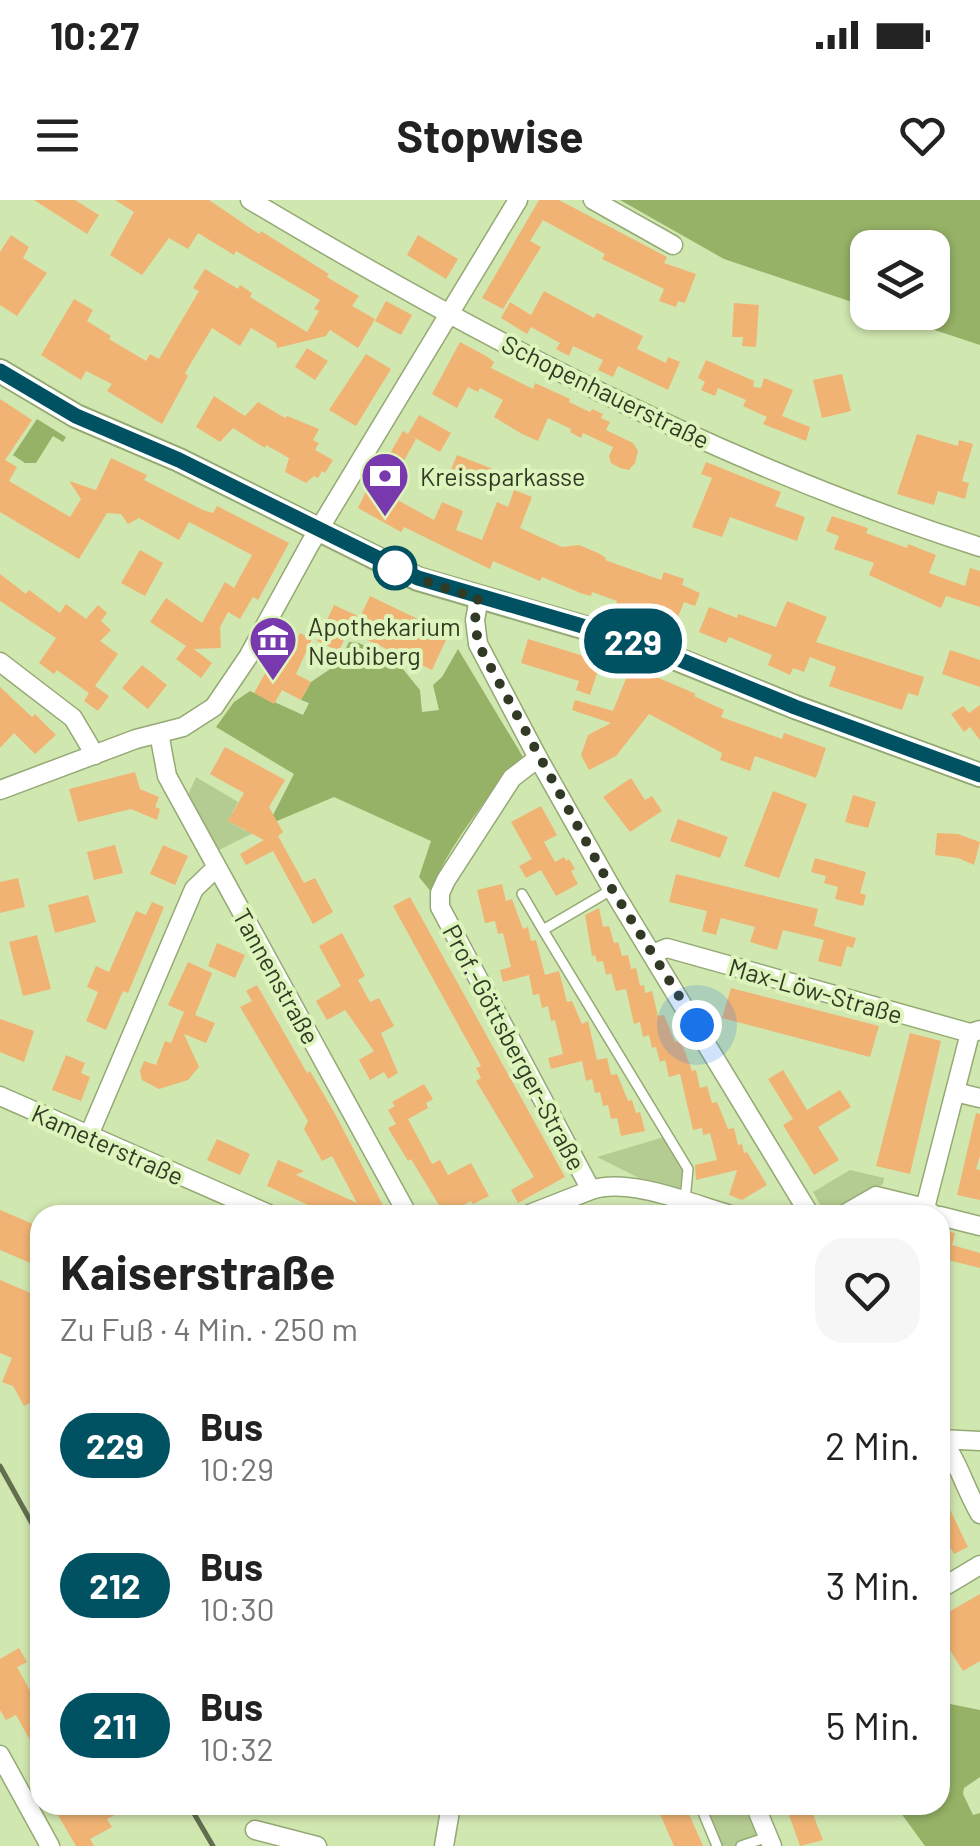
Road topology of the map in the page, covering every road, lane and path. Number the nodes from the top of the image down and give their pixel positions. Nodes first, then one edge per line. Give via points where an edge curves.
1 (250, 200) edge
2 (518, 200) edge
3 (594, 200) edge
4 (673, 245) dead end
5 (450, 314) junction
6 (0, 371) edge
7 (319, 529) junction
8 (980, 546) edge
9 (478, 598) junction
10 (0, 662) edge
11 (159, 733) junction
12 (94, 755) junction
13 (538, 758) junction
14 (980, 776) edge
15 (0, 790) edge
16 (217, 867) junction
17 (612, 889) junction
18 (522, 894) dead end
19 (543, 930) junction
20 (652, 954) junction
21 (975, 1032) edge
22 (955, 1092) junction
23 (0, 1096) edge
24 (980, 1098) edge
25 (88, 1135) junction
26 (591, 1190) junction
27 (684, 1202) junction
28 (244, 1205) edge
29 (403, 1205) edge
30 (553, 1205) edge
31 (695, 1205) edge
32 (804, 1205) edge
33 (861, 1205) edge
34 (906, 1205) edge
35 (934, 1205) edge
36 (950, 1218) edge
37 (980, 1226) edge
38 (950, 1440) edge
39 (980, 1441) edge
40 (950, 1451) edge
41 (980, 1514) edge
42 (980, 1565) edge
43 (950, 1584) edge
44 (0, 1755) edge
45 (30, 1810) edge
46 (33, 1815) edge
47 (449, 1815) edge
48 (704, 1815) edge
49 (759, 1815) edge
50 (255, 1830) dead end
51 (770, 1841) edge
52 (50, 1846) edge
53 (317, 1846) edge
54 (444, 1846) edge
55 (717, 1846) edge
56 (741, 1846) edge

1 - 5 street, Schopenhauerstraße
2 - 5 street
3 - 4 street
5 - 7 street
5 - 8 street, Schopenhauerstraße via 772,469
6 - 7 street via 76,416
7 - 9 street via 418,578
7 - 11 street via 214,707
9 - 13 street via 478,644
9 - 14 street via 637,642
10 - 12 street via 73,718
11 - 12 street
11 - 16 street, Tannenstraße via 167,776
12 - 15 street
13 - 17 street
13 - 26 street, Prof.-Göttsberger-Straße via 512,778 446,880 440,907
16 - 25 street via 194,889
16 - 29 street, Tannenstraße
17 - 19 lane
17 - 20 street
18 - 19 lane
19 - 27 lane via 688,1169
20 - 21 street, Max-Löw-Straße via 667,948
20 - 32 street
21 - 22 street
22 - 24 street
22 - 35 street
23 - 25 street, Kameterstraße
25 - 28 street, Kameterstraße
26 - 27 street, Prof.-Göttsberger-Straße via 626,1186
26 - 30 street, Prof.-Göttsberger-Straße
27 - 31 street, Prof.-Göttsberger-Straße
33 - 34 street via 876,1196
36 - 37 street
38 - 39 street
40 - 41 street
42 - 43 street
44 - 45 street
46 - 52 street
47 - 54 street
48 - 55 lane
49 - 51 street
50 - 53 street
51 - 56 lane

